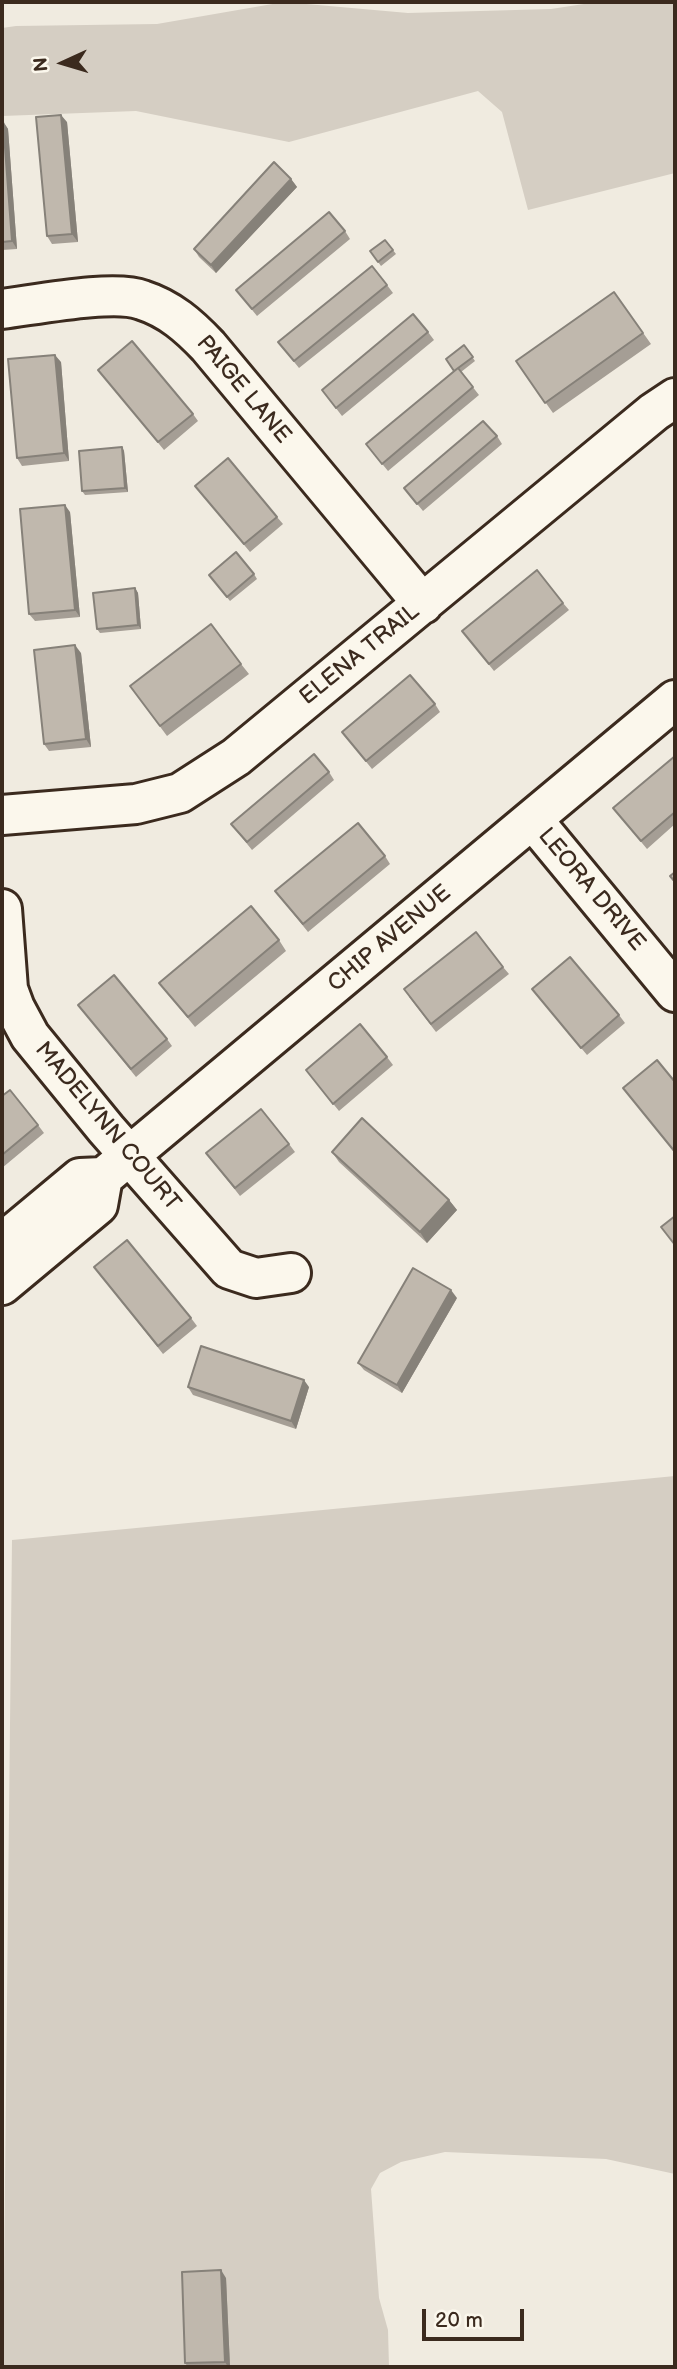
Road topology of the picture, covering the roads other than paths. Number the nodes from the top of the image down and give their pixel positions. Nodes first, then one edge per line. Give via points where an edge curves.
1 (2, 309) edge
2 (675, 398) edge
3 (423, 604) junction
4 (675, 700) edge
5 (2, 815) edge
6 (533, 820) junction
7 (2, 909) edge
8 (675, 992) edge
9 (116, 1166) junction
10 (48, 1225) junction
11 (2, 1243) edge
12 (291, 1273) dead end
13 (2, 1285) edge

1 - 3 street, PAIGE LANE via 114,296 140,298 186,323
2 - 3 street, ELENA TRAIL
3 - 5 street, ELENA TRAIL via 236,757 180,793 136,804
4 - 6 street, CHIP AVENUE
6 - 8 street, LEORA DRIVE
6 - 9 street, CHIP AVENUE
7 - 9 street, MADELYNN COURT via 8,989 15,1009
9 - 10 street, CHIP AVENUE via 80,1178
9 - 12 street, MADELYNN COURT via 229,1269 256,1278
10 - 11 street, CHIP AVENUE
10 - 13 street, CHIP AVENUE

